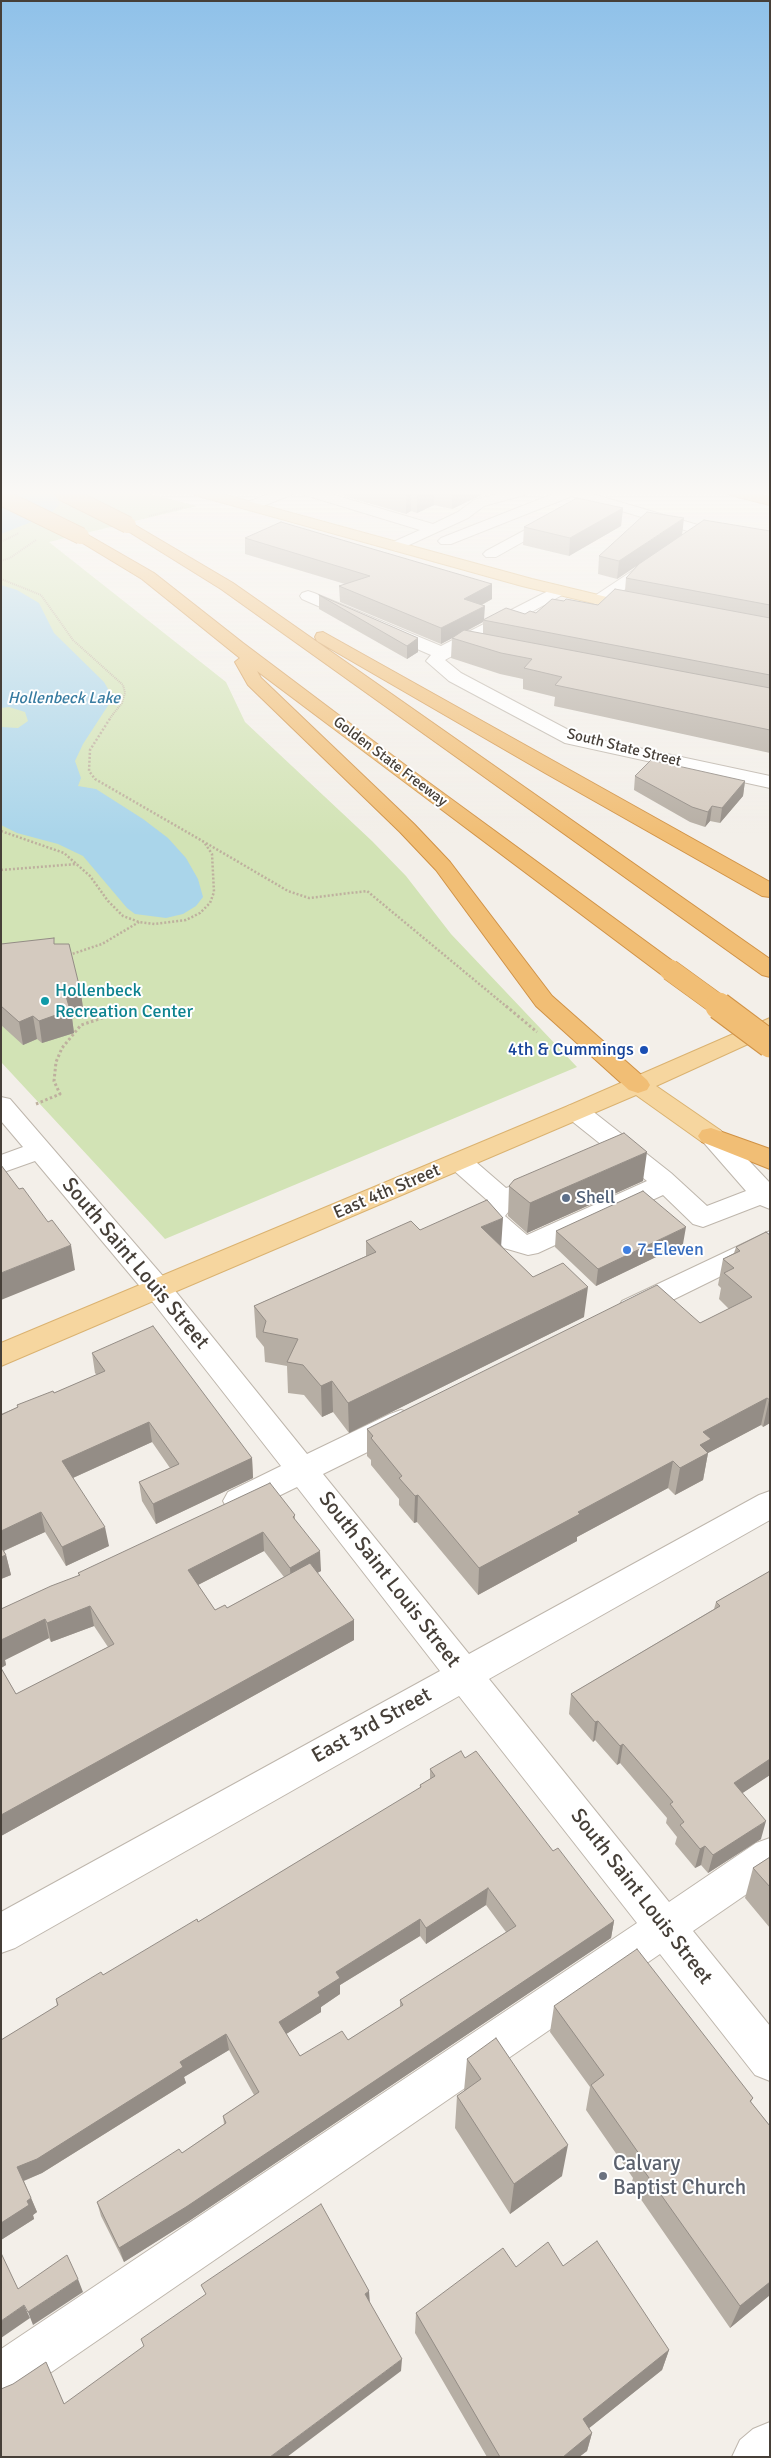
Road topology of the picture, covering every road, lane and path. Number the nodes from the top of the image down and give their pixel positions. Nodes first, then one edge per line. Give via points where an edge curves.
1 (49, 607) edge
2 (186, 607) edge
3 (256, 607) edge
4 (266, 607) edge
5 (331, 607) edge
6 (528, 607) edge
7 (630, 607) edge
8 (650, 611) edge
9 (460, 643) junction
10 (237, 647) junction
11 (489, 649) edge
12 (439, 657) junction
13 (770, 782) edge
14 (1, 831) edge
15 (204, 842) junction
16 (78, 864) junction
17 (1, 870) edge
18 (770, 891) edge
19 (139, 922) junction
20 (61, 958) edge
21 (770, 970) edge
22 (133, 1008) dead end
23 (770, 1025) edge
24 (539, 1033) dead end
25 (770, 1044) edge
26 (638, 1085) junction
27 (6, 1110) edge
28 (577, 1112) junction
29 (711, 1136) junction
30 (622, 1147) junction
31 (40, 1150) junction
32 (596, 1159) edge
33 (770, 1161) edge
34 (460, 1162) junction
35 (1, 1165) edge
36 (545, 1181) edge
37 (666, 1183) junction
38 (766, 1197) edge
39 (503, 1200) junction
40 (770, 1240) edge
41 (158, 1289) junction
42 (611, 1318) edge
43 (1, 1355) edge
44 (426, 1410) edge
45 (303, 1471) junction
46 (770, 1504) edge
47 (214, 1513) edge
48 (464, 1674) junction
49 (770, 1856) edge
50 (665, 1928) junction
51 (1, 1934) edge
52 (770, 2060) edge
53 (1, 2378) edge
54 (770, 2446) edge
55 (757, 2457) edge

1 - 15 path via 73,640 123,685 125,693 90,750 89,772 95,779
2 - 10 highway, Golden State Freeway, bridge
3 - 21 highway
4 - 18 highway
5 - 12 street, South State Street
6 - 9 street
7 - 8 main road
9 - 11 street
9 - 12 street
10 - 25 highway, Golden State Freeway, bridge
10 - 26 highway via 254,682 443,866 544,1001
12 - 13 street, South State Street via 455,677 572,739
14 - 16 path via 46,845
15 - 19 path via 212,854 214,892 210,903 186,920 155,924
15 - 24 path via 288,891 308,898 367,891
16 - 17 path
16 - 19 path via 124,916
19 - 20 path via 102,944
22 - 27 path via 81,1025 62,1048 56,1062 54,1081 60,1094
23 - 26 main road, East 4th Street
26 - 28 main road, East 4th Street
26 - 29 main road
27 - 31 street, South Saint Louis Street
28 - 30 street
28 - 34 main road, East 4th Street
29 - 33 highway
29 - 38 street
30 - 32 street
30 - 37 street
31 - 35 street
31 - 41 street, South Saint Louis Street
34 - 39 street
34 - 41 main road, East 4th Street
36 - 39 street
37 - 38 street via 703,1218
37 - 39 street via 528,1246 514,1241 491,1218 493,1210
40 - 42 street
41 - 43 main road, East 4th Street
41 - 45 street, South Saint Louis Street
44 - 45 street
45 - 47 street
45 - 48 street, South Saint Louis Street
46 - 48 street, East 3rd Street
48 - 50 street, South Saint Louis Street
48 - 51 street, East 3rd Street
49 - 50 street
50 - 52 street, South Saint Louis Street
50 - 53 street
54 - 55 street

